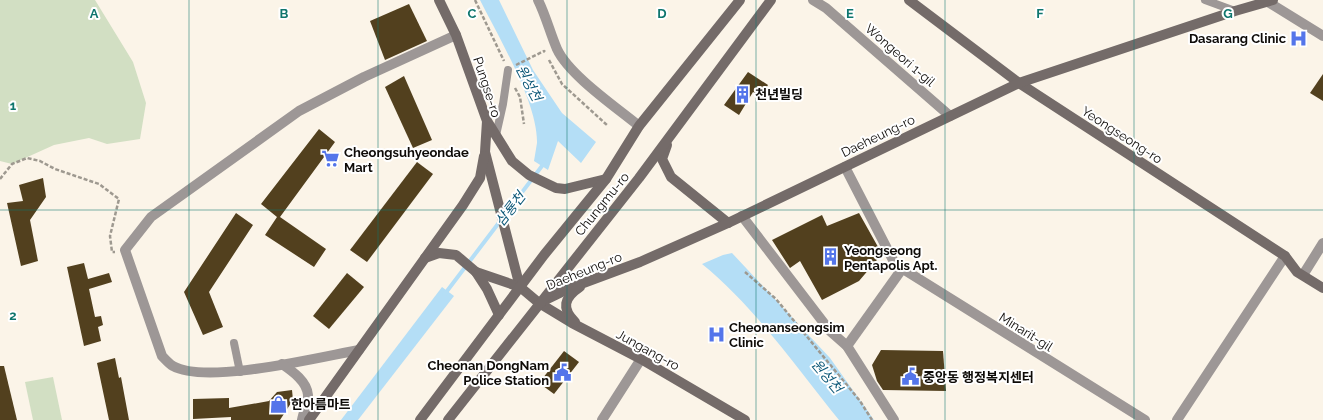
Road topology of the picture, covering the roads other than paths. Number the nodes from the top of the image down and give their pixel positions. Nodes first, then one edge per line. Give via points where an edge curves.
1 (439, 0) edge
2 (538, 0) edge
3 (740, 0) edge
4 (771, 0) edge
5 (813, 0) edge
6 (909, 0) edge
7 (1205, 0) edge
8 (1270, 1) edge
9 (1235, 11) junction
10 (456, 35) junction
11 (1323, 36) edge
12 (508, 70) dead end
13 (1019, 83) junction
14 (950, 116) junction
15 (487, 121) junction
16 (639, 126) junction
17 (496, 135) junction
18 (669, 137) junction
19 (485, 152) junction
20 (845, 167) junction
21 (606, 179) junction
22 (742, 216) junction
23 (728, 223) junction
24 (1323, 243) edge
25 (1285, 256) junction
26 (425, 258) junction
27 (898, 267) junction
28 (476, 272) junction
29 (1302, 275) junction
30 (590, 281) junction
31 (520, 287) junction
32 (1323, 288) edge
33 (539, 303) junction
34 (499, 315) junction
35 (579, 327) junction
36 (234, 343) dead end
37 (846, 346) junction
38 (359, 350) junction
39 (641, 359) junction
40 (282, 364) junction
41 (240, 372) junction
42 (302, 420) edge
43 (309, 420) edge
44 (420, 420) edge
45 (448, 420) edge
46 (602, 420) edge
47 (745, 420) edge
48 (894, 420) edge
49 (1144, 420) edge
50 (1177, 420) edge

1 - 10 street, Pungse-ro
2 - 16 street via 558,50 578,76
3 - 16 street, Chungmu-ro
4 - 18 street, Chungmu-ro
5 - 14 street, Wongeori 1-gil via 826,8
6 - 13 street, Yeongseong-ro
7 - 9 lane
8 - 9 street, Daeheung-ro
8 - 11 street
9 - 13 street, Daeheung-ro
10 - 15 street, Pungse-ro
10 - 41 street via 364,77 299,111 151,217 125,250 162,356 174,367 198,372
12 - 17 lane via 504,104
13 - 14 street, Daeheung-ro
13 - 25 street, Yeongseong-ro
14 - 20 street, Daeheung-ro
15 - 17 street
15 - 19 street, Pungse-ro
16 - 21 street, Chungmu-ro
17 - 21 street via 512,161 528,175 556,188 565,189
18 - 23 street via 662,159 670,177
18 - 33 street, Chungmu-ro
19 - 26 street via 480,178
19 - 31 street, Pungse-ro
20 - 22 street, Daeheung-ro
20 - 27 street
21 - 31 street, Chungmu-ro
22 - 23 street, Daeheung-ro
22 - 37 street via 830,331
23 - 30 street, Daeheung-ro
24 - 29 street
25 - 29 street, Yeongseong-ro
25 - 50 street
26 - 28 street via 438,253 456,255
26 - 38 street
27 - 37 street
27 - 49 street, Minarit-gil
28 - 31 street
28 - 34 street
29 - 32 street, Yeongseong-ro
30 - 33 street, Daeheung-ro
30 - 35 street via 572,293 566,301 566,309
31 - 33 street, Jungang-ro
31 - 34 street, Chungmu-ro
33 - 35 street, Jungang-ro
33 - 45 street, Chungmu-ro
34 - 44 street, Chungmu-ro
35 - 39 street, Jungang-ro
36 - 41 lane
37 - 48 street
38 - 40 street
38 - 43 street
39 - 46 street
39 - 47 street, Jungang-ro
40 - 41 street
40 - 42 street via 306,387 308,396

